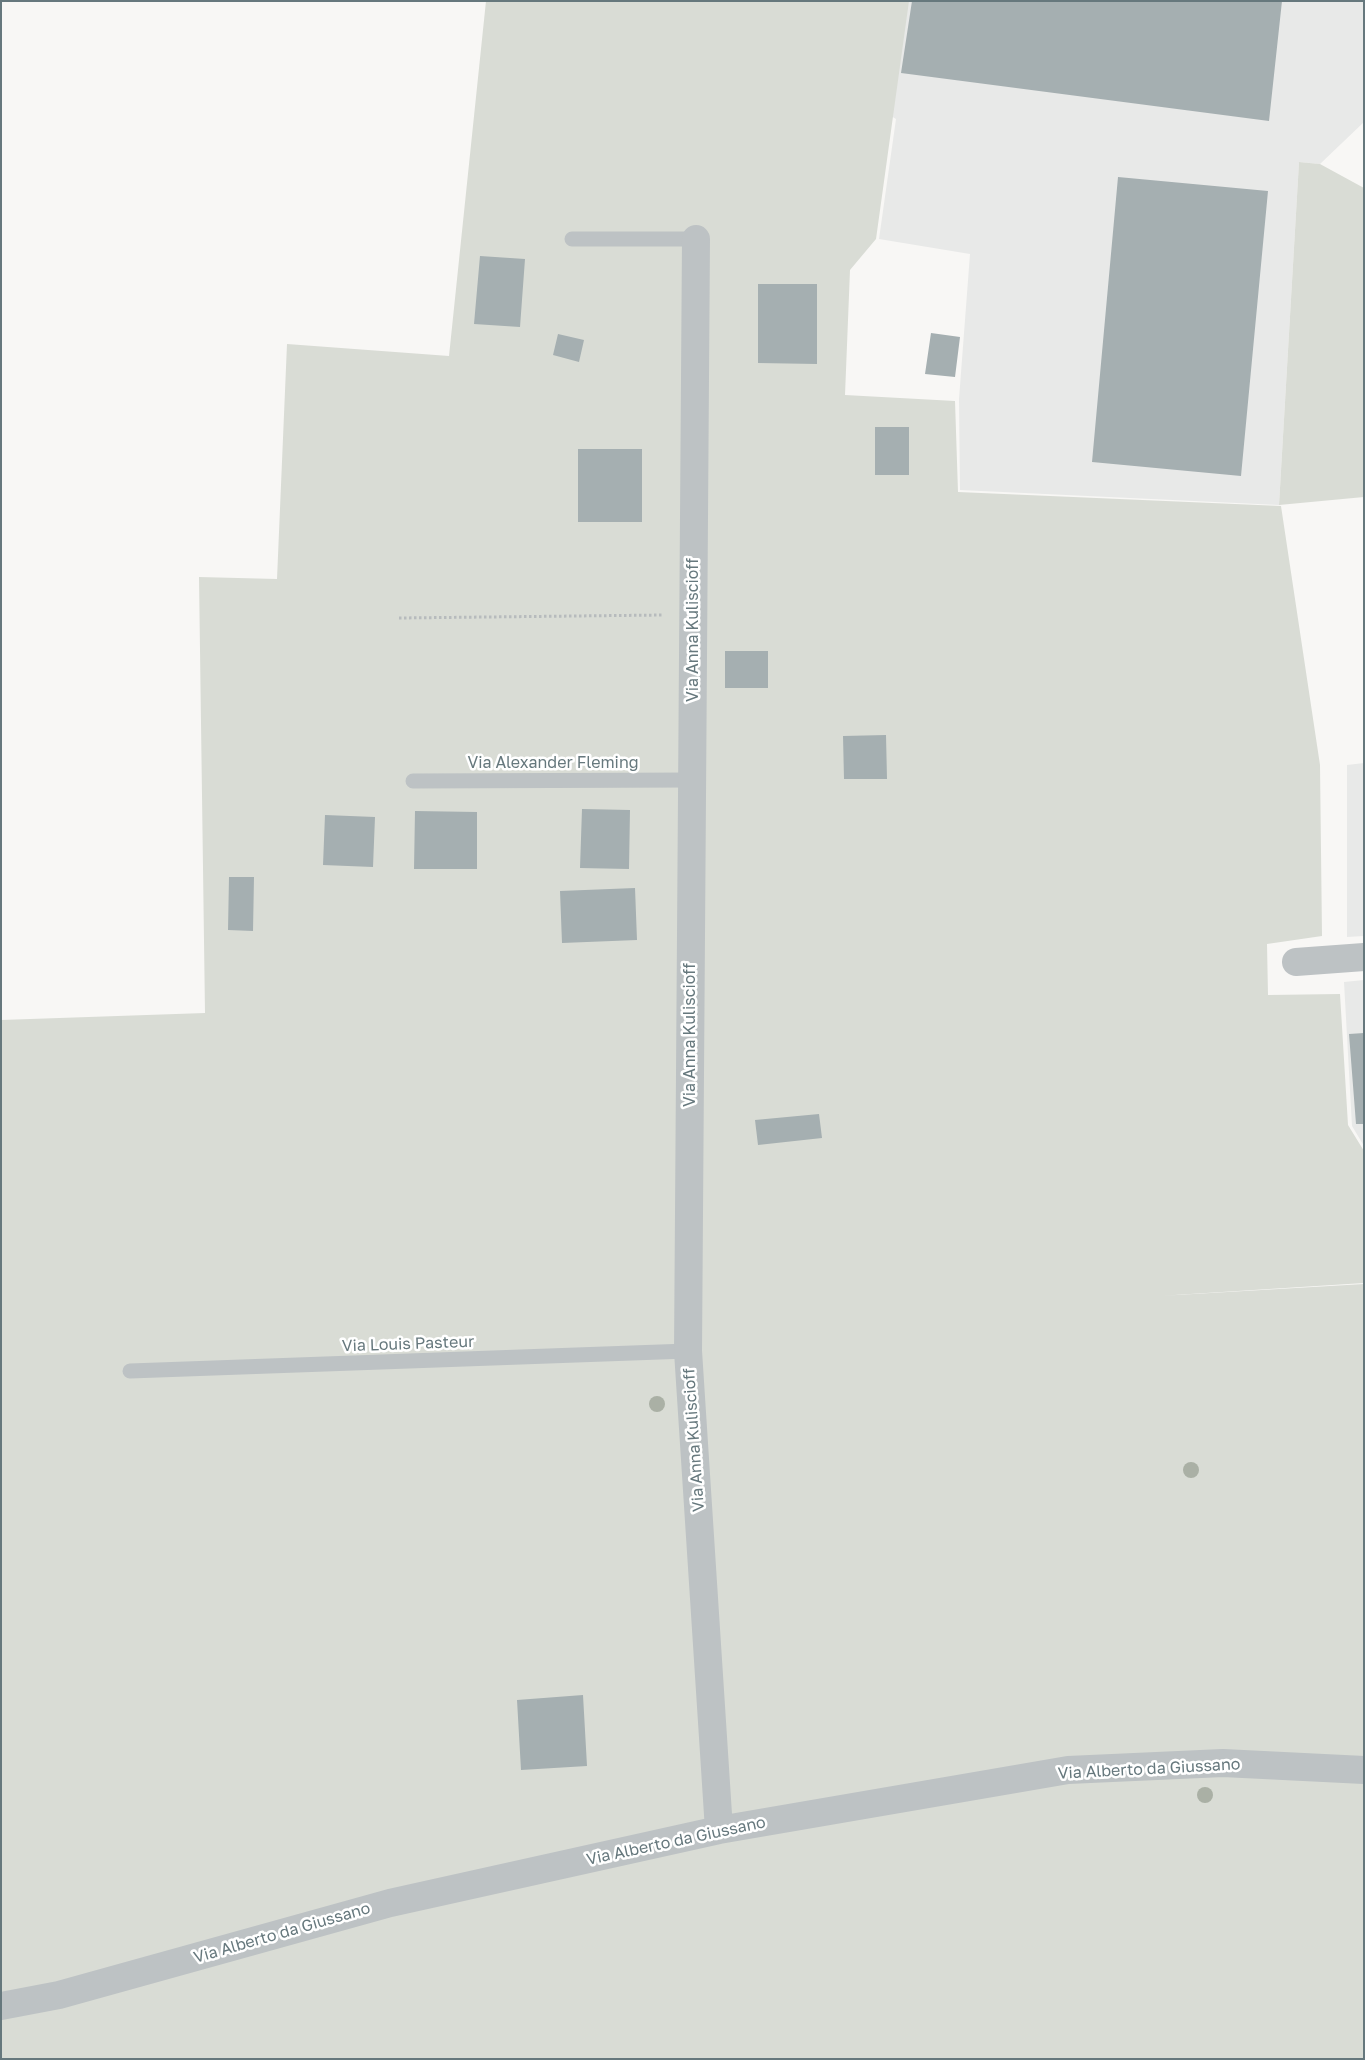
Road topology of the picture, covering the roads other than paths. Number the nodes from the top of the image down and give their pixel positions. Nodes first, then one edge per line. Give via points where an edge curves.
1 (572, 239) dead end
2 (696, 239) joint
3 (692, 780) junction
4 (414, 781) dead end
5 (1364, 957) edge
6 (1296, 962) dead end
7 (688, 1351) junction
8 (130, 1371) dead end
9 (1364, 1770) edge
10 (719, 1830) junction
11 (1, 2006) edge

1 - 2 lane
2 - 3 street, Via Anna Kuliscioff
3 - 4 lane, Via Alexander Fleming
3 - 7 street, Via Anna Kuliscioff
5 - 6 street
7 - 8 lane, Via Louis Pasteur
7 - 10 street, Via Anna Kuliscioff
9 - 10 street, Via Alberto da Giussano via 1223,1763 1068,1770
10 - 11 street, Via Alberto da Giussano via 390,1903 59,1995

